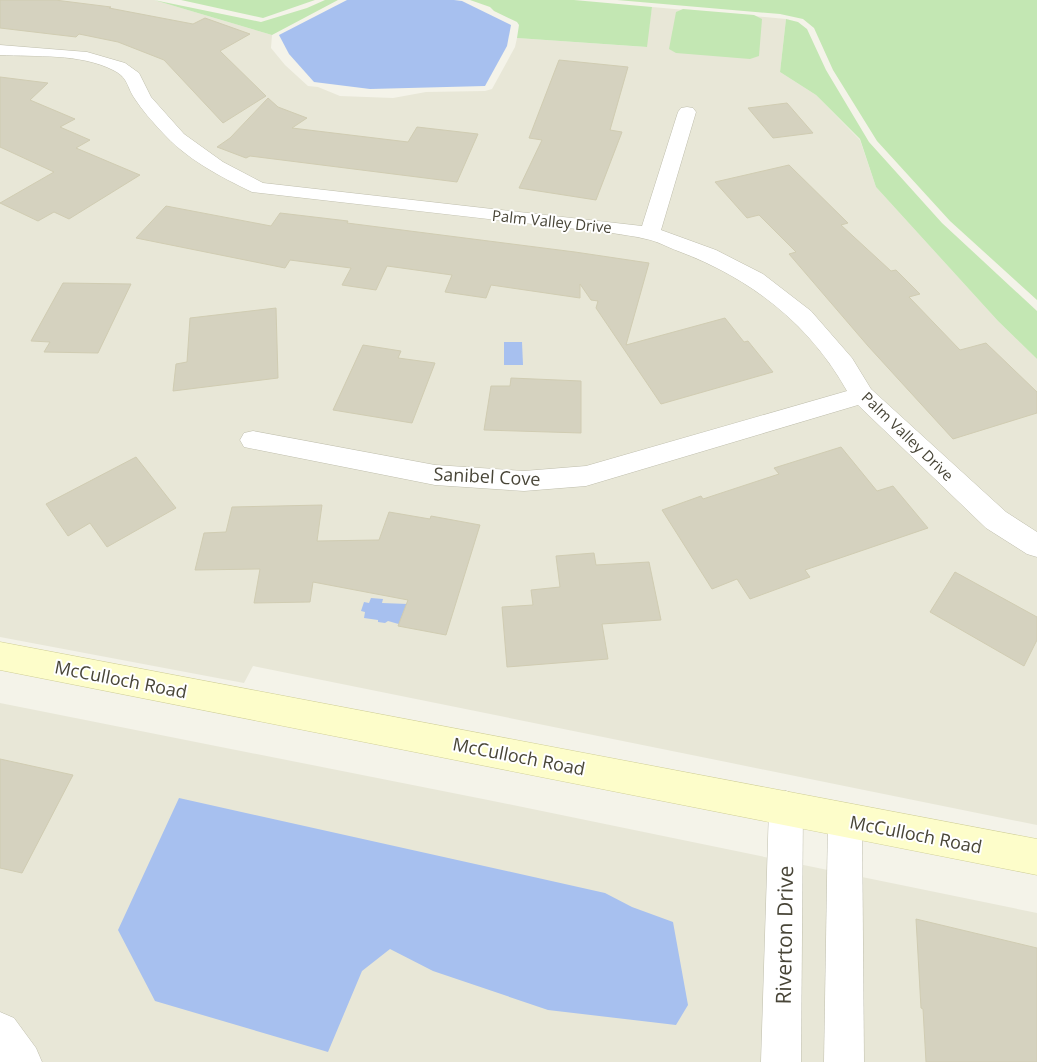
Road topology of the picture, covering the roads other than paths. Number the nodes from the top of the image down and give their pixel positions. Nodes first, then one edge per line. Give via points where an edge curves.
1 (0, 50) edge
2 (686, 112) dead end
3 (650, 233) junction
4 (862, 395) junction
5 (254, 440) dead end
6 (1037, 546) edge
7 (0, 656) edge
8 (786, 808) junction
9 (845, 820) junction
10 (1037, 858) edge
11 (0, 1032) edge
12 (22, 1062) edge
13 (781, 1062) edge
14 (844, 1062) edge

1 - 3 street, Palm Valley Drive via 91,57 113,64 133,76 140,94 158,118 194,153 224,172 259,188
2 - 3 street
3 - 4 street, Palm Valley Drive via 709,255 755,279 803,316 844,364
4 - 5 street, Sanibel Cove via 586,476 533,481 436,475
4 - 6 street, Palm Valley Drive via 996,520
7 - 8 street, McCulloch Road
8 - 9 street, McCulloch Road
8 - 13 street, Riverton Drive
9 - 10 street, McCulloch Road
9 - 14 street
11 - 12 street

